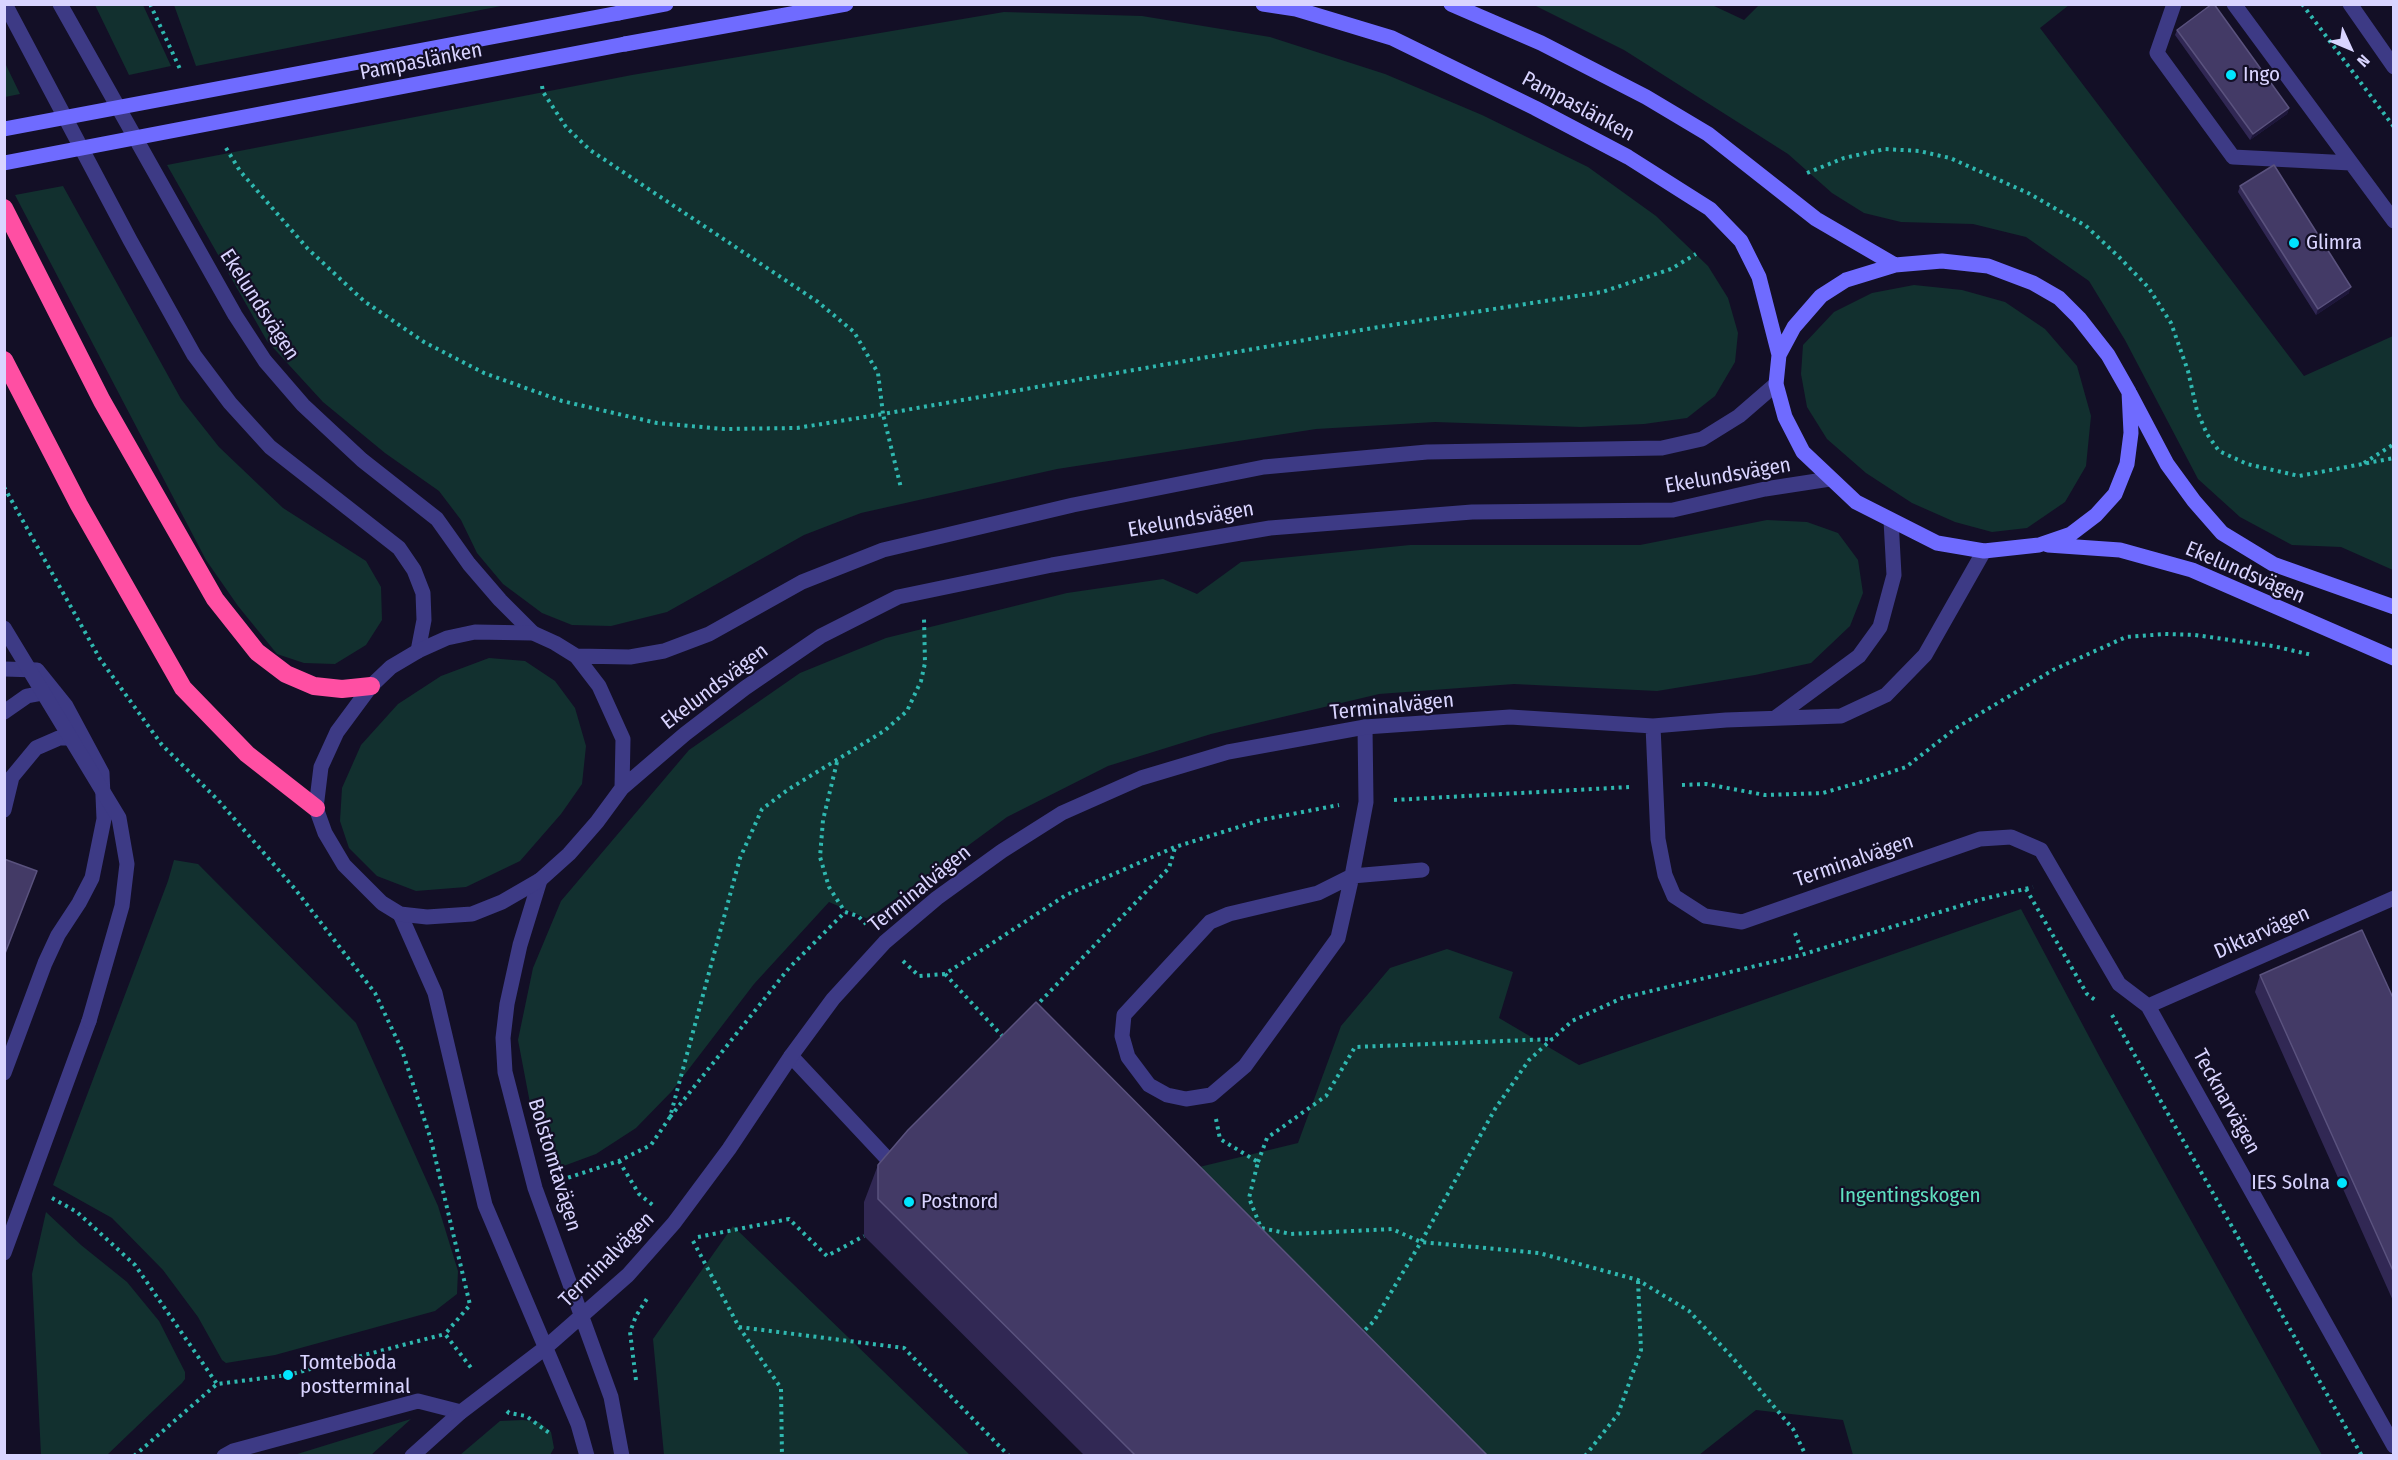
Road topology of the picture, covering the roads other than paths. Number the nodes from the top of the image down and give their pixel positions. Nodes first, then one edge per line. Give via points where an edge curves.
1 (4, 4) edge
2 (60, 4) edge
3 (666, 4) edge
4 (846, 4) edge
5 (1263, 4) edge
6 (1451, 4) edge
7 (2174, 4) edge
8 (2234, 4) edge
9 (2350, 4) edge
10 (2394, 67) edge
11 (4, 129) edge
12 (4, 163) edge
13 (2351, 164) junction
14 (4, 208) edge
15 (2394, 221) edge
16 (1895, 265) junction
17 (1779, 355) junction
18 (4, 360) edge
19 (1776, 384) junction
20 (2129, 392) junction
21 (1830, 479) junction
22 (1891, 520) junction
23 (2039, 545) junction
24 (1984, 551) junction
25 (2394, 607) edge
26 (4, 628) edge
27 (533, 633) junction
28 (418, 651) junction
29 (576, 657) junction
30 (2394, 658) edge
31 (4, 669) edge
32 (371, 686) junction
33 (54, 691) junction
34 (4, 712) edge
35 (1775, 718) junction
36 (1653, 726) junction
37 (1365, 728) junction
38 (83, 738) junction
39 (622, 788) junction
40 (316, 808) junction
41 (4, 810) edge
42 (2011, 837) joint
43 (1422, 870) dead end
44 (1352, 876) junction
45 (540, 880) junction
46 (2394, 898) edge
47 (400, 914) junction
48 (2148, 1006) junction
49 (791, 1056) junction
50 (4, 1073) edge
51 (894, 1167) edge
52 (4, 1253) edge
53 (582, 1317) junction
54 (544, 1348) junction
55 (461, 1412) junction
56 (2394, 1446) edge
57 (224, 1455) edge
58 (412, 1455) edge
59 (587, 1455) edge
60 (622, 1455) edge

1 - 28 street via 194,355 270,447 399,548 414,570 423,594 424,620
2 - 27 street, Ekelundsvägen via 235,315 265,361 303,405 362,460 437,519 469,564
3 - 11 main road, Pampaslänken, bridge
4 - 12 main road, Pampaslänken, bridge
5 - 17 main road, Pampaslänken via 1296,9 1392,38 1628,157 1710,209 1741,241 1759,277
6 - 16 main road, Pampaslänken via 1541,43 1646,97 1708,134 1816,219
7 - 13 street via 2157,53 2233,157
8 - 13 street
9 - 10 street
13 - 15 street
14 - 32 highway via 102,401 215,599 257,652 286,674 314,686
16 - 17 main road, Ekelundsvägen via 1846,280 1821,296 1794,327
16 - 20 main road, Ekelundsvägen via 1942,261 1988,266 2033,283 2059,298 2079,318 2108,355
17 - 19 main road, Ekelundsvägen
18 - 40 highway via 79,505 183,688 247,754
19 - 21 main road, Ekelundsvägen via 1785,417 1803,452
19 - 29 street, Ekelundsvägen via 1739,416 1702,439 1662,448 1427,452 1264,467 1073,505 883,550 802,582 709,634 664,651 630,657
20 - 23 main road, Ekelundsvägen via 2131,433 2127,464 2115,495 2071,534
20 - 25 main road, Ekelundsvägen via 2168,465 2222,533 2272,564
21 - 22 main road, Ekelundsvägen via 1856,502
21 - 39 street, Ekelundsvägen via 1673,510 1472,512 1270,528 1052,565 898,597 821,636 745,688
22 - 24 main road, Ekelundsvägen via 1937,543
22 - 35 street via 1894,575 1880,627 1859,656
23 - 24 main road, Ekelundsvägen
23 - 30 main road, Ekelundsvägen via 2120,550 2192,570
24 - 35 street, Terminalvägen via 1925,655 1886,695 1840,716
26 - 52 street, bridge via 120,818 127,864 122,906 89,1021
27 - 28 street via 475,632 447,638
27 - 29 street
28 - 32 street via 391,667
29 - 39 street via 599,686 623,739
31 - 33 street via 37,670
32 - 40 street via 337,732 321,767
33 - 34 street via 27,696
33 - 38 street
35 - 36 street, Terminalvägen
36 - 37 street, Terminalvägen via 1510,717
36 - 42 street, Terminalvägen via 1658,838 1665,875 1674,896 1705,916 1742,922 1980,839
37 - 44 street via 1366,802
37 - 49 street, Terminalvägen via 1228,752 1141,777 1062,813 937,897 885,942 833,999
38 - 41 street via 59,738 36,748 12,777
38 - 50 street via 102,773 104,819 92,878 45,963
39 - 45 street, Ekelundsvägen via 569,854
40 - 47 street via 344,865 382,903
42 - 48 street, Tecknarvägen via 2041,850 2119,984
43 - 44 street
44 - 44 street via 1318,893 1210,922 1124,1015 1122,1036 1128,1057 1149,1085 1186,1099 1211,1095 1245,1066 1338,938
45 - 47 street, Ekelundsvägen via 472,914
45 - 53 street, Bolstomtavägen via 507,1004 503,1038 506,1072 535,1188
46 - 48 street, Diktarvägen
47 - 54 street via 435,993 485,1205
48 - 56 street, Tecknarvägen
49 - 51 street
49 - 53 street, Terminalvägen via 674,1223 628,1275
53 - 54 street, Terminalvägen
53 - 60 street, Bolstomtavägen via 611,1397
54 - 55 street, Terminalvägen
54 - 59 street via 578,1424
55 - 57 street via 418,1401
55 - 58 street, Terminalvägen

